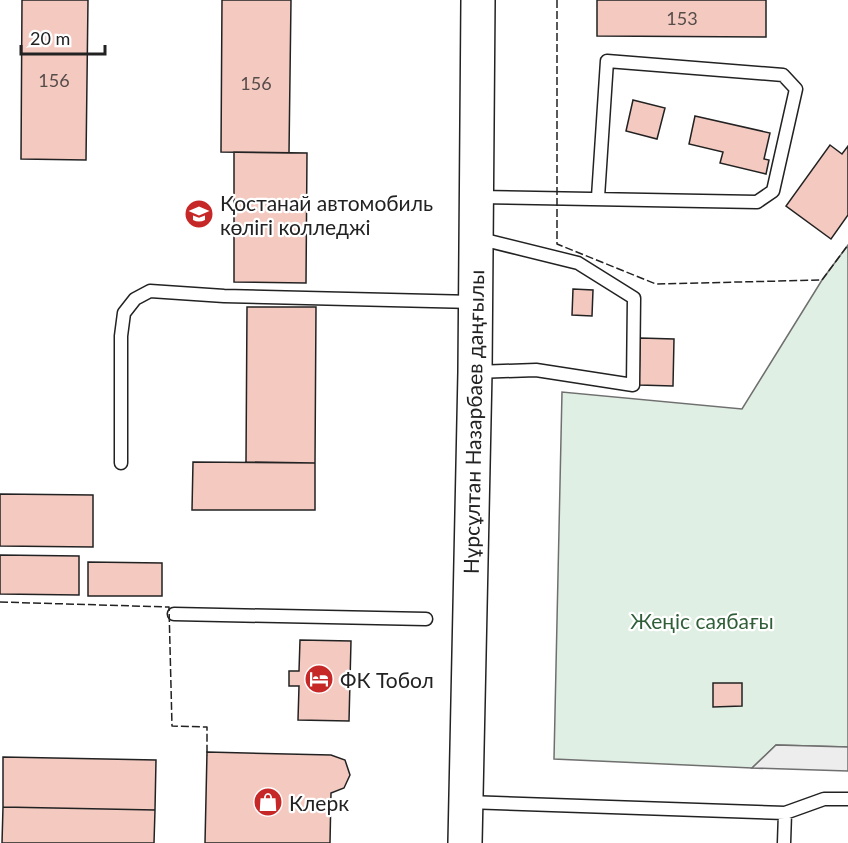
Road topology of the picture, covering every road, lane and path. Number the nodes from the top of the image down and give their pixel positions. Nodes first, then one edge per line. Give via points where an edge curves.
1 (478, 0) edge
2 (476, 197) junction
3 (598, 197) junction
4 (476, 237) junction
5 (475, 302) junction
6 (475, 372) junction
7 (121, 463) dead end
8 (174, 614) dead end
9 (426, 619) dead end
10 (848, 799) edge
11 (466, 802) junction
12 (785, 813) junction
13 (465, 843) edge
14 (784, 843) edge

1 - 2 main road, Нұрсұлтан Назарбаев даңғылы
2 - 3 lane
2 - 4 main road, Нұрсұлтан Назарбаев даңғылы
3 - 3 lane via 757,202 773,191 796,89 783,75 607,61
4 - 5 main road, Нұрсұлтан Назарбаев даңғылы
4 - 6 lane via 578,263 634,298 633,385 536,370
5 - 6 main road, Нұрсұлтан Назарбаев даңғылы
5 - 7 lane via 150,291 135,298 124,313
6 - 11 main road, Нұрсұлтан Назарбаев даңғылы
8 - 9 lane
10 - 12 lane via 824,799
11 - 12 lane
11 - 13 main road, Нұрсұлтан Назарбаев даңғылы
12 - 14 lane

